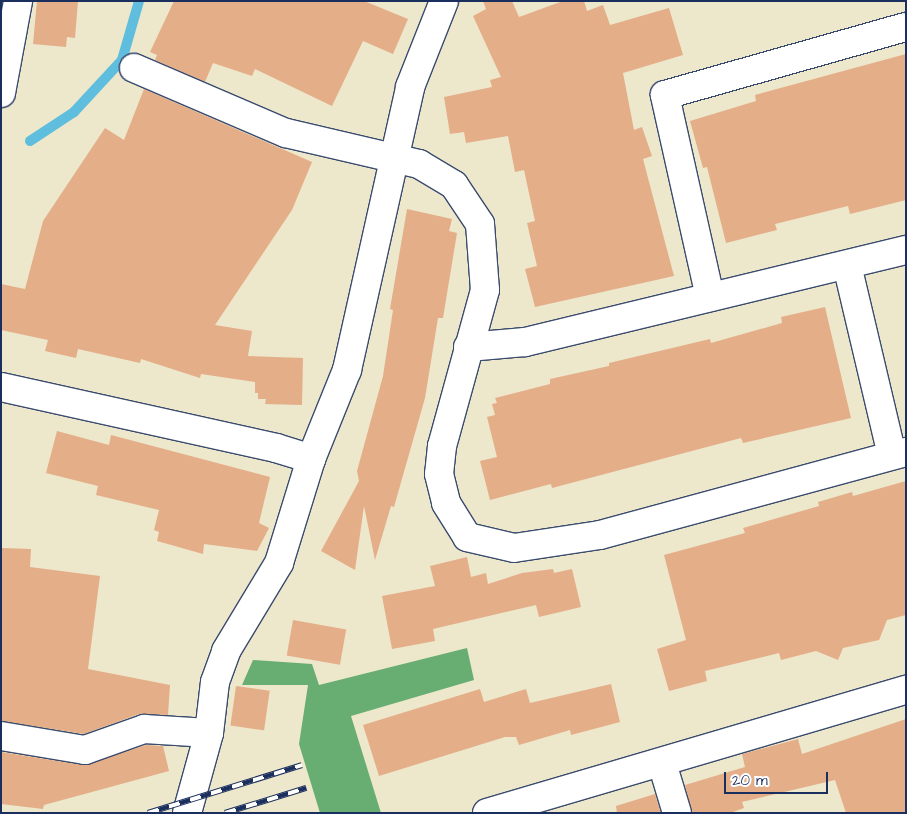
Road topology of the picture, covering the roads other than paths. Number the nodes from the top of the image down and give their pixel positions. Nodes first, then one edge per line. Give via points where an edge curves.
1 (18, 1) edge
2 (434, 4) edge
3 (906, 27) edge
4 (134, 68) dead end
5 (1, 93) edge
6 (394, 156) junction
7 (906, 250) edge
8 (847, 265) junction
9 (710, 297) junction
10 (468, 347) junction
11 (1, 387) edge
12 (899, 454) edge
13 (311, 459) junction
14 (906, 690) edge
15 (209, 733) junction
16 (1, 736) edge
17 (662, 763) junction
18 (187, 813) edge
19 (487, 813) edge
20 (678, 813) edge

1 - 5 street
2 - 6 street
3 - 9 street via 665,95
4 - 6 street via 286,133
6 - 10 street via 419,164 454,185 480,224 485,290
6 - 13 street via 347,370
7 - 8 street
8 - 9 street
8 - 12 street
9 - 10 street via 525,342
10 - 12 street via 442,446 439,474 446,503 467,537 514,548 600,535
11 - 13 street via 276,448
13 - 15 street via 279,563 226,650 218,674
14 - 17 street
15 - 16 street via 144,729 86,750
15 - 18 street
17 - 19 street
17 - 20 street

